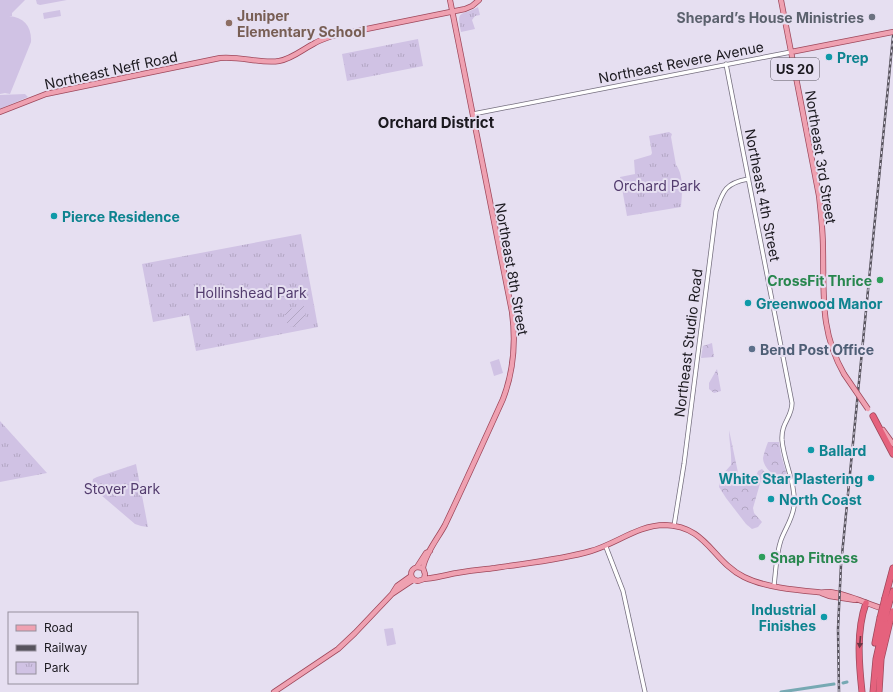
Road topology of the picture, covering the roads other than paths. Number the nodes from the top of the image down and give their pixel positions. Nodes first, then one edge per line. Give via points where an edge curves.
1 (450, 0) edge
2 (479, 0) edge
3 (781, 0) edge
4 (452, 11) junction
5 (893, 32) edge
6 (791, 52) junction
7 (726, 64) junction
8 (0, 112) edge
9 (473, 114) junction
10 (748, 179) junction
11 (873, 416) junction
12 (893, 444) edge
13 (893, 454) edge
14 (674, 526) junction
15 (606, 547) junction
16 (430, 550) junction
17 (417, 567) junction
18 (423, 568) junction
19 (893, 568) edge
20 (426, 574) junction
21 (447, 575) junction
22 (412, 578) junction
23 (424, 579) junction
24 (774, 585) junction
25 (893, 591) edge
26 (888, 599) junction
27 (866, 603) junction
28 (893, 612) edge
29 (885, 619) junction
30 (274, 692) edge
31 (645, 692) edge
32 (862, 692) edge
33 (873, 692) edge
34 (879, 692) edge

1 - 4 main road, Northeast 8th Street
2 - 4 main road, Northeast Neff Road via 472,6
3 - 6 main road, Northeast 3rd Street / US 20
4 - 8 main road, Northeast Neff Road via 332,36 280,61 229,57 46,94
4 - 9 main road, Northeast 8th Street
5 - 6 main road, Northeast Revere Avenue
6 - 7 street, Northeast Revere Avenue
6 - 11 main road, Northeast 3rd Street / US 20, bridge via 819,196 826,329 834,355 844,374
7 - 9 street, Northeast Revere Avenue
7 - 10 street, Northeast 4th Street
9 - 16 main road, Northeast 8th Street via 512,312 514,356 503,399 444,526
10 - 14 street, Northeast Studio Road via 727,187 719,199 716,210
10 - 24 street, Northeast 4th Street via 792,403 782,433 784,455 794,491 794,508 781,540
11 - 12 main road, Northeast 3rd Street / US 20
11 - 13 highway
14 - 15 main road via 648,527
14 - 24 main road via 700,537 726,564 742,576
15 - 21 main road
15 - 31 street via 623,591
16 - 17 main road, Northeast 8th Street
16 - 18 main road, Northeast 8th Street
17 - 18 main road
17 - 22 main road via 412,570
18 - 20 main road
19 - 26 highway
20 - 21 main road
20 - 23 main road
21 - 23 main road
22 - 23 main road via 420,581
22 - 30 main road via 397,586 338,649
24 - 27 main road
25 - 26 highway
26 - 29 highway, bridge
27 - 28 main road
27 -> 32 highway via 860,645
28 - 29 highway, bridge
29 - 33 highway via 877,653
29 - 34 highway

